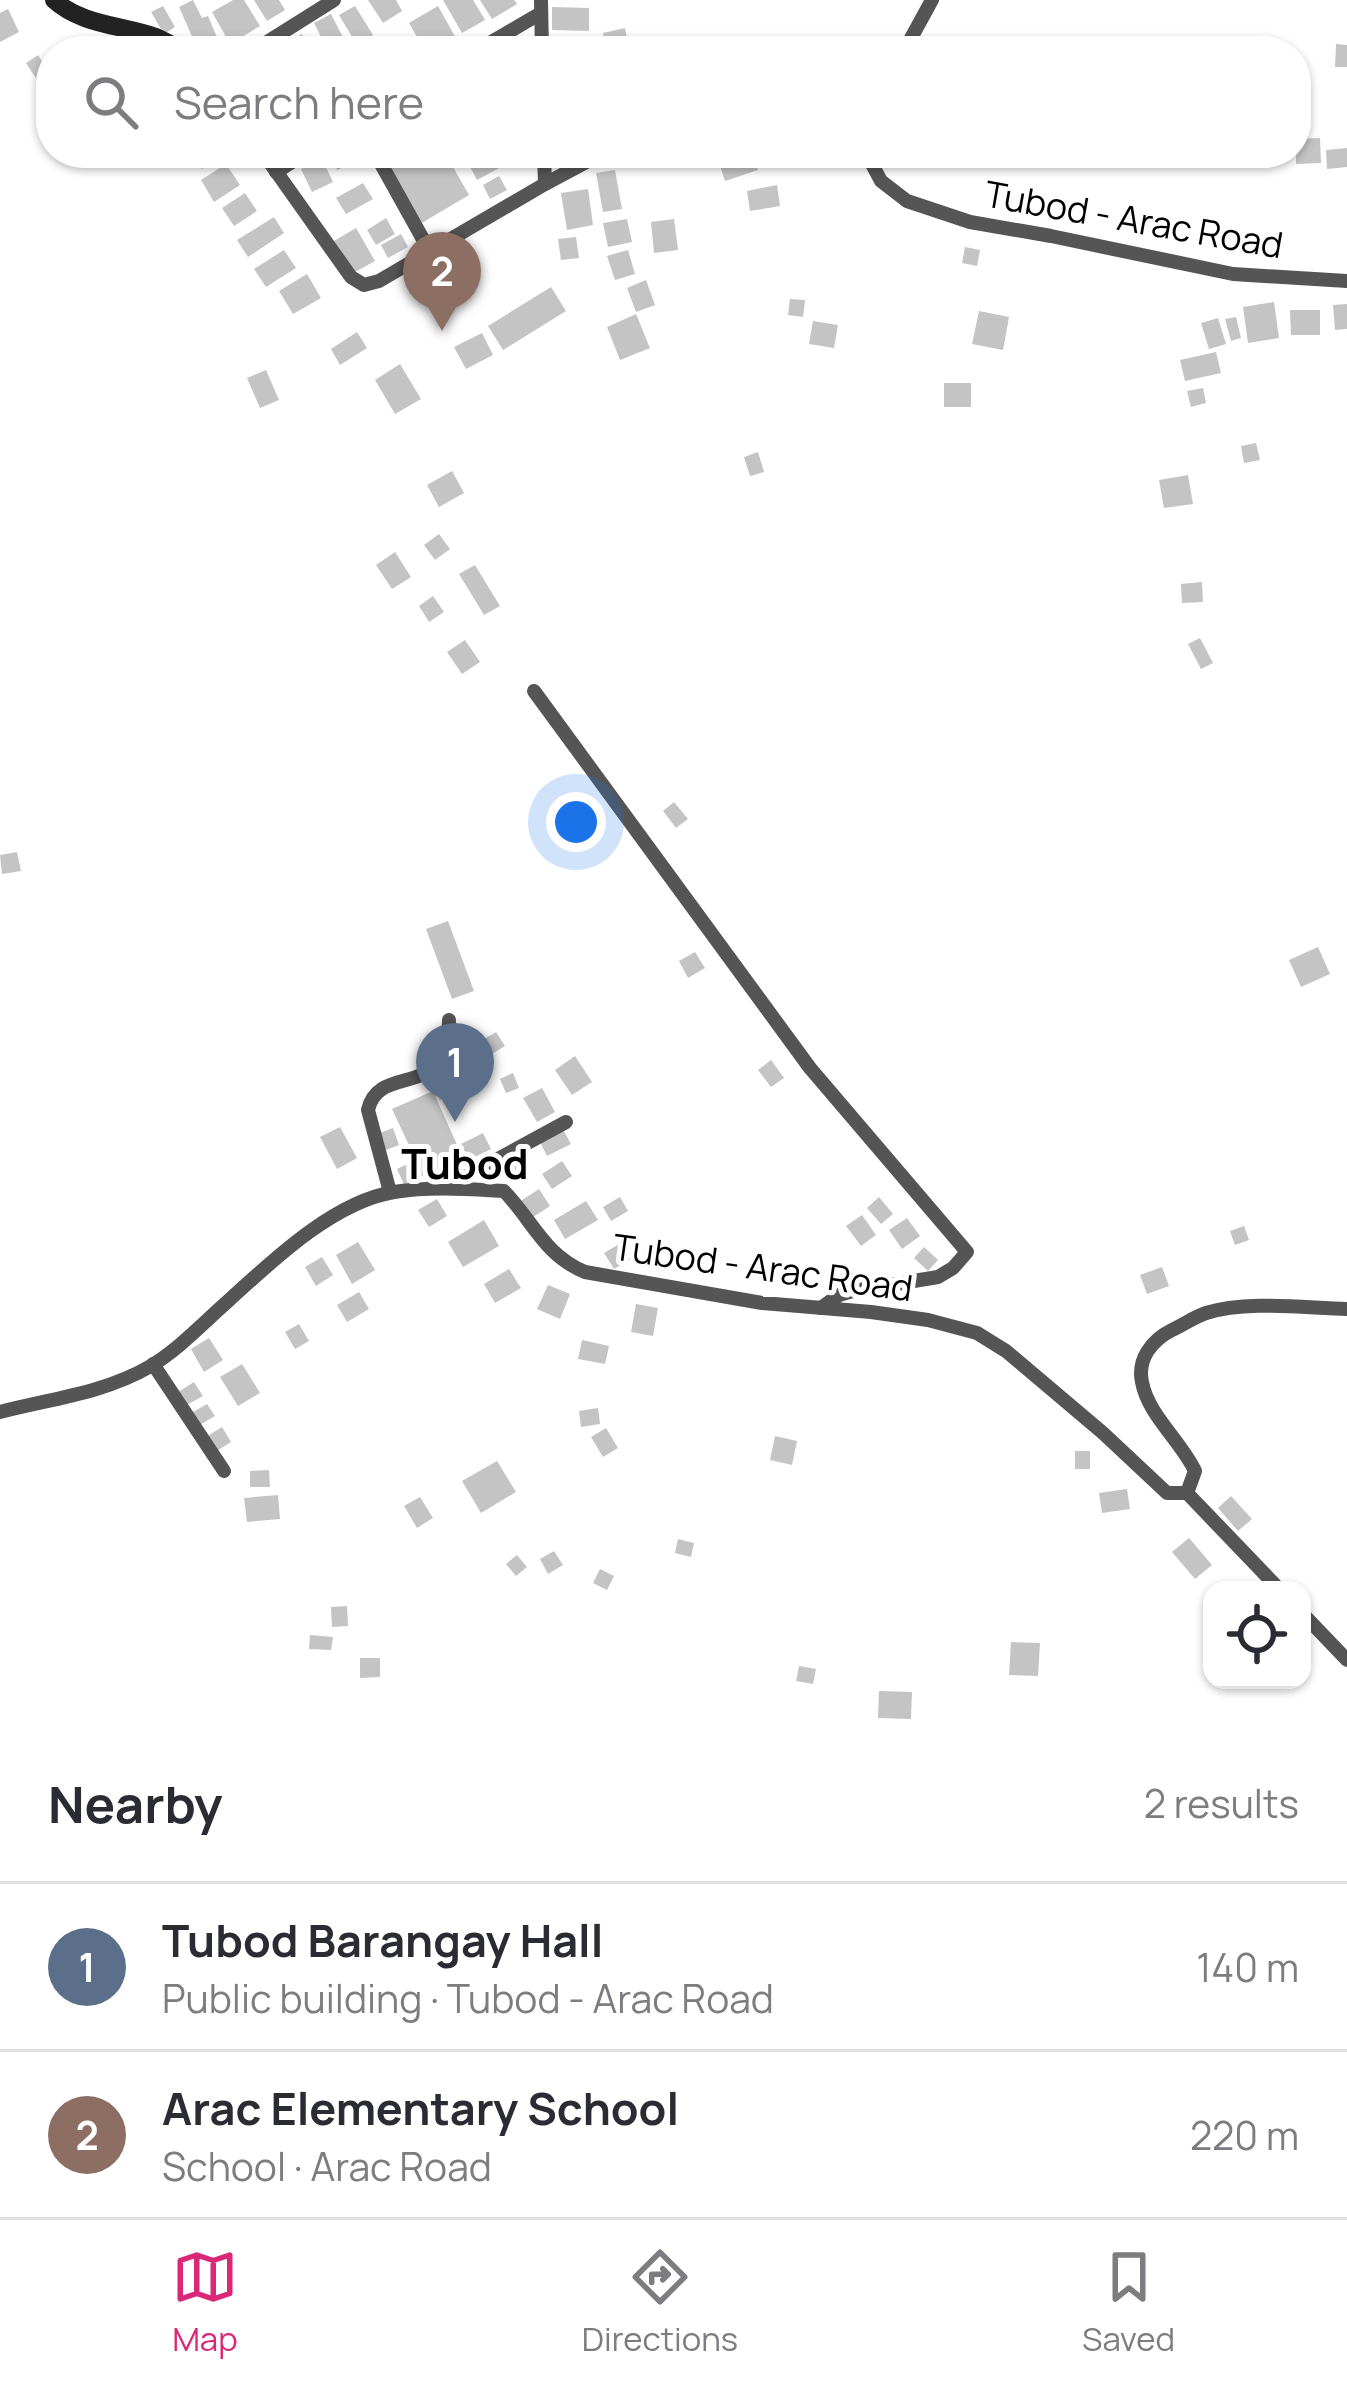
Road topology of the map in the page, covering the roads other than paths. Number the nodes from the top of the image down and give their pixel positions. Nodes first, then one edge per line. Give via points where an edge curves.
1 (54, 0) edge
2 (334, 0) edge
3 (932, 0) edge
4 (541, 6) edge
5 (149, 36) edge
6 (278, 36) edge
7 (498, 36) edge
8 (542, 36) edge
9 (912, 36) edge
10 (273, 168) edge
11 (282, 168) edge
12 (383, 168) edge
13 (544, 168) edge
14 (575, 168) edge
15 (874, 168) edge
16 (276, 172) junction
17 (545, 184) junction
18 (429, 250) junction
19 (1347, 281) edge
20 (534, 692) dead end
21 (448, 1020) dead end
22 (566, 1122) dead end
23 (445, 1187) junction
24 (390, 1192) junction
25 (821, 1308) junction
26 (1347, 1309) edge
27 (153, 1364) junction
28 (0, 1412) edge
29 (224, 1471) dead end
30 (1187, 1493) junction
31 (1271, 1581) edge
32 (1311, 1622) edge
33 (1347, 1660) edge

1 - 5 street
2 - 6 street
3 - 9 street
4 - 7 street
4 - 8 street
10 - 16 street
11 - 16 street
12 - 18 street
13 - 17 street
14 - 17 street
15 - 19 street, Tubod - Arac Road via 907,202 970,222 1233,274
16 - 18 street via 364,285
17 - 18 street
20 - 25 street via 810,1068 967,1252 938,1277 853,1291
21 - 24 street via 442,1059 371,1098
22 - 23 street
23 - 24 street, Tubod - Arac Road
23 - 25 street, Tubod - Arac Road via 505,1191 547,1247 585,1272
24 - 27 street, Tubod - Arac Road via 314,1230
25 - 30 street, Tubod - Arac Road via 977,1333 1167,1493
26 - 30 street via 1207,1313 1158,1337 1142,1358 1141,1382 1195,1471
27 - 28 street, Tubod - Arac Road via 103,1387
27 - 29 street
30 - 31 street, Tubod - Arac Road
32 - 33 street

